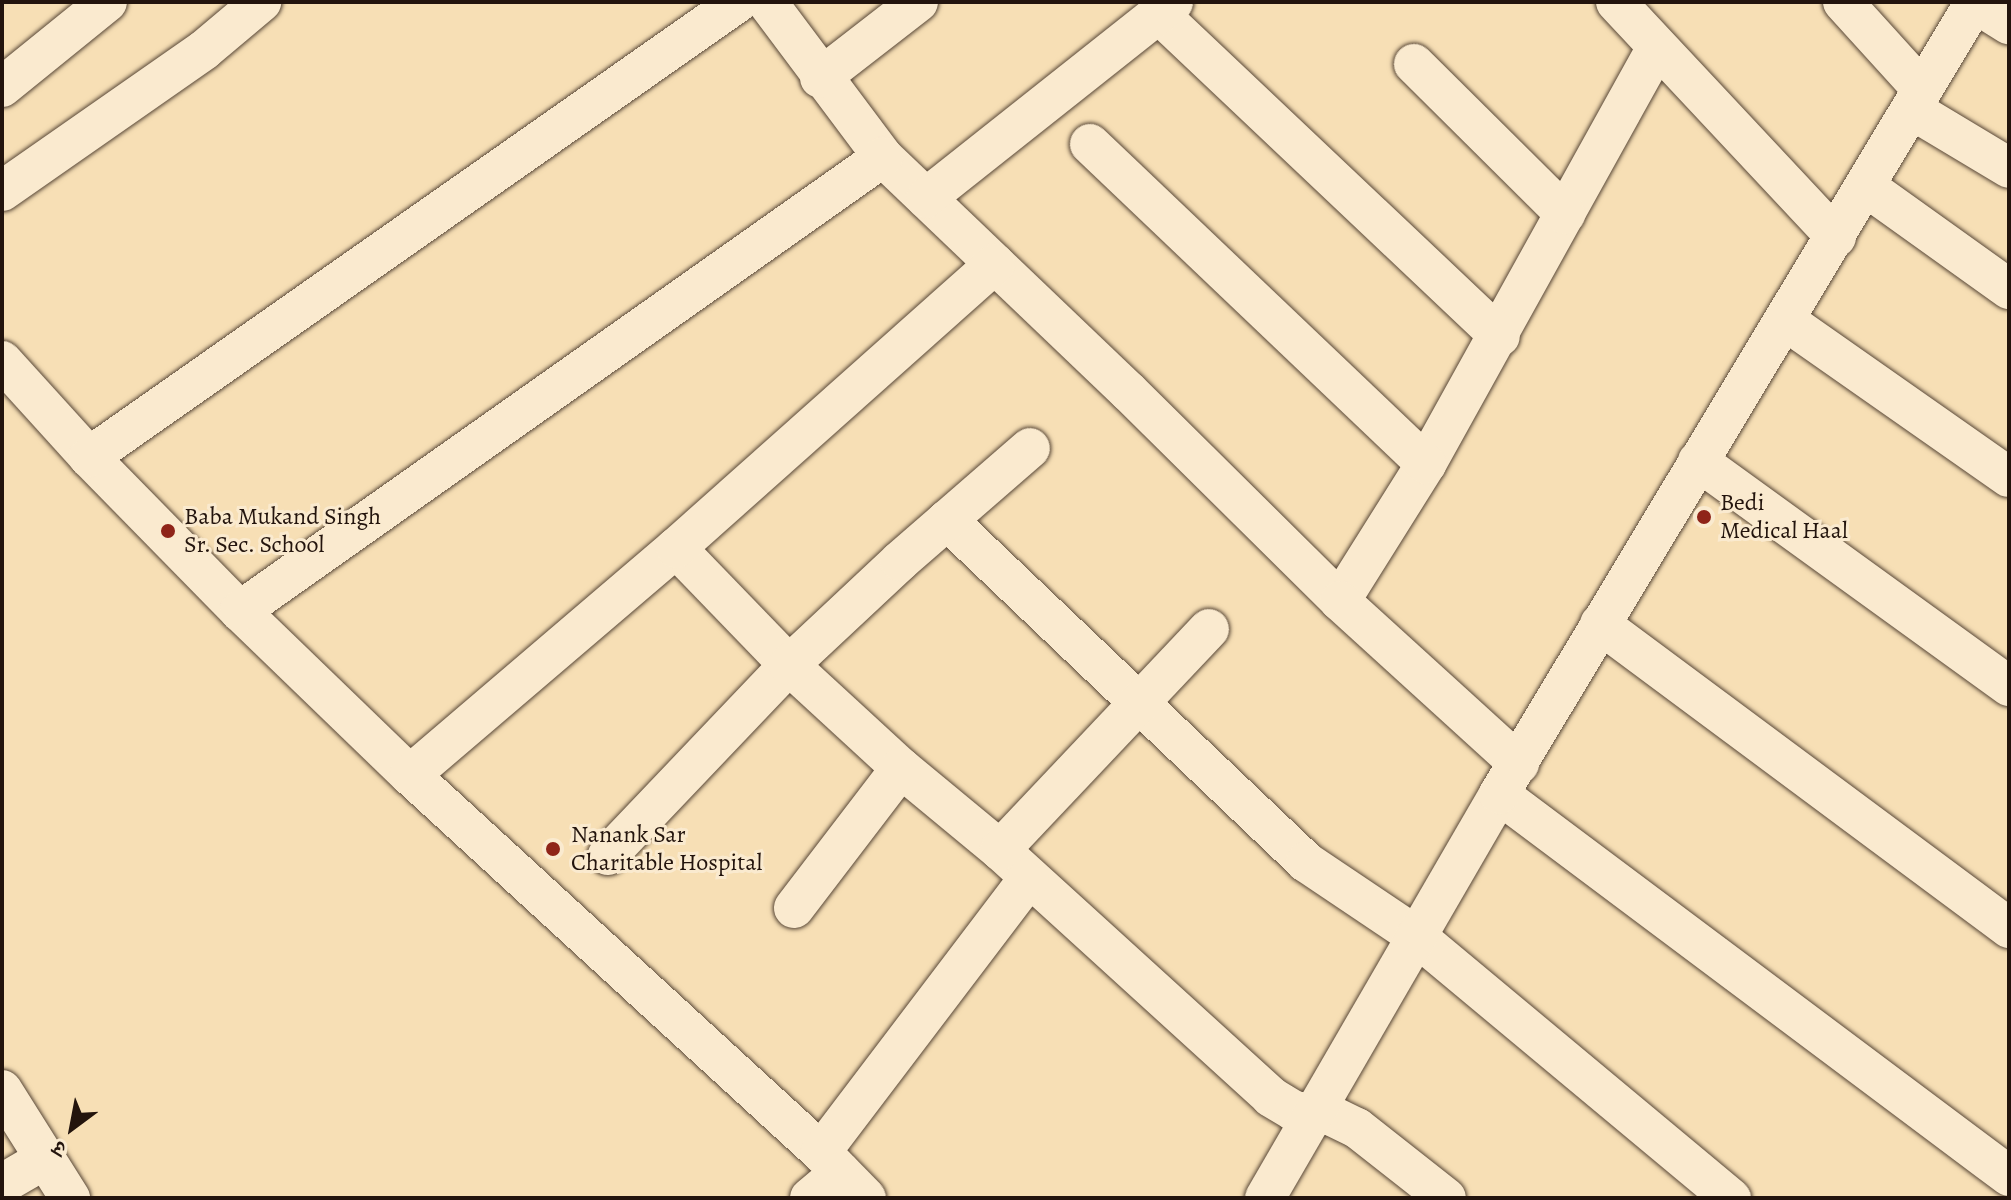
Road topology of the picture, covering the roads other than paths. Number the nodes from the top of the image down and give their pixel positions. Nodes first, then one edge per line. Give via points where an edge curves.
1 (107, 2) edge
2 (261, 2) edge
3 (767, 2) edge
4 (918, 2) edge
5 (1616, 2) edge
6 (1843, 2) edge
7 (1975, 3) edge
8 (721, 6) edge
9 (1166, 8) edge
10 (2009, 24) edge
11 (1657, 48) junction
12 (1414, 64) dead end
13 (820, 78) junction
14 (2, 87) edge
15 (1917, 99) junction
16 (1090, 144) dead end
17 (883, 157) junction
18 (2009, 168) edge
19 (1865, 186) junction
20 (2, 191) edge
21 (926, 198) junction
22 (1565, 214) junction
23 (1836, 237) junction
24 (995, 264) junction
25 (2009, 289) edge
26 (1786, 321) junction
27 (1500, 336) junction
28 (2, 361) edge
29 (1030, 448) dead end
30 (89, 457) junction
31 (1698, 461) junction
32 (1426, 464) junction
33 (2009, 477) edge
34 (947, 520) junction
35 (676, 548) junction
36 (1340, 601) junction
37 (240, 611) junction
38 (1600, 624) junction
39 (1209, 629) dead end
40 (789, 665) junction
41 (2009, 686) edge
42 (1137, 703) junction
43 (901, 768) junction
44 (410, 775) junction
45 (1509, 779) junction
46 (1000, 850) junction
47 (608, 855) dead end
48 (1029, 878) junction
49 (794, 908) dead end
50 (2009, 928) edge
51 (1416, 936) junction
52 (2, 1090) edge
53 (1312, 1112) junction
54 (45, 1159) junction
55 (843, 1174) edge
56 (2009, 1176) edge
57 (2, 1184) edge
58 (70, 1198) edge
59 (810, 1198) edge
60 (1265, 1198) edge
61 (1446, 1198) edge
62 (1731, 1198) edge

1 - 14 street
2 - 20 street via 204,50
3 - 13 street
4 - 13 street
5 - 11 street
6 - 15 street
7 - 10 street
7 - 15 street
8 - 30 street
9 - 21 street
9 - 27 street
11 - 22 street
11 - 23 street
12 - 22 street
13 - 17 street
15 - 18 street
15 - 19 street
16 - 32 street
17 - 21 street
17 - 37 street
19 - 23 street
19 - 25 street
21 - 24 street
22 - 27 street
23 - 26 street
24 - 35 street
24 - 36 street
26 - 31 street
26 - 33 street
27 - 32 street
28 - 30 street
29 - 34 street
30 - 37 street
31 - 38 street
31 - 41 street
32 - 36 street
34 - 40 street
34 - 42 street
35 - 40 street
35 - 44 street
36 - 45 street
37 - 44 street
38 - 45 street
38 - 50 street
39 - 42 street
40 - 43 street
40 - 47 street
42 - 46 street
42 - 51 street via 1306,862
43 - 46 street
43 - 49 street
44 - 55 street
45 - 51 street
45 - 56 street
46 - 48 street
48 - 53 street via 1271,1097 1294,1111
48 - 55 street
51 - 53 street
51 - 62 street
52 - 54 street
53 - 60 street
53 - 61 street via 1357,1128
54 - 57 street
54 - 58 street
55 - 59 street

